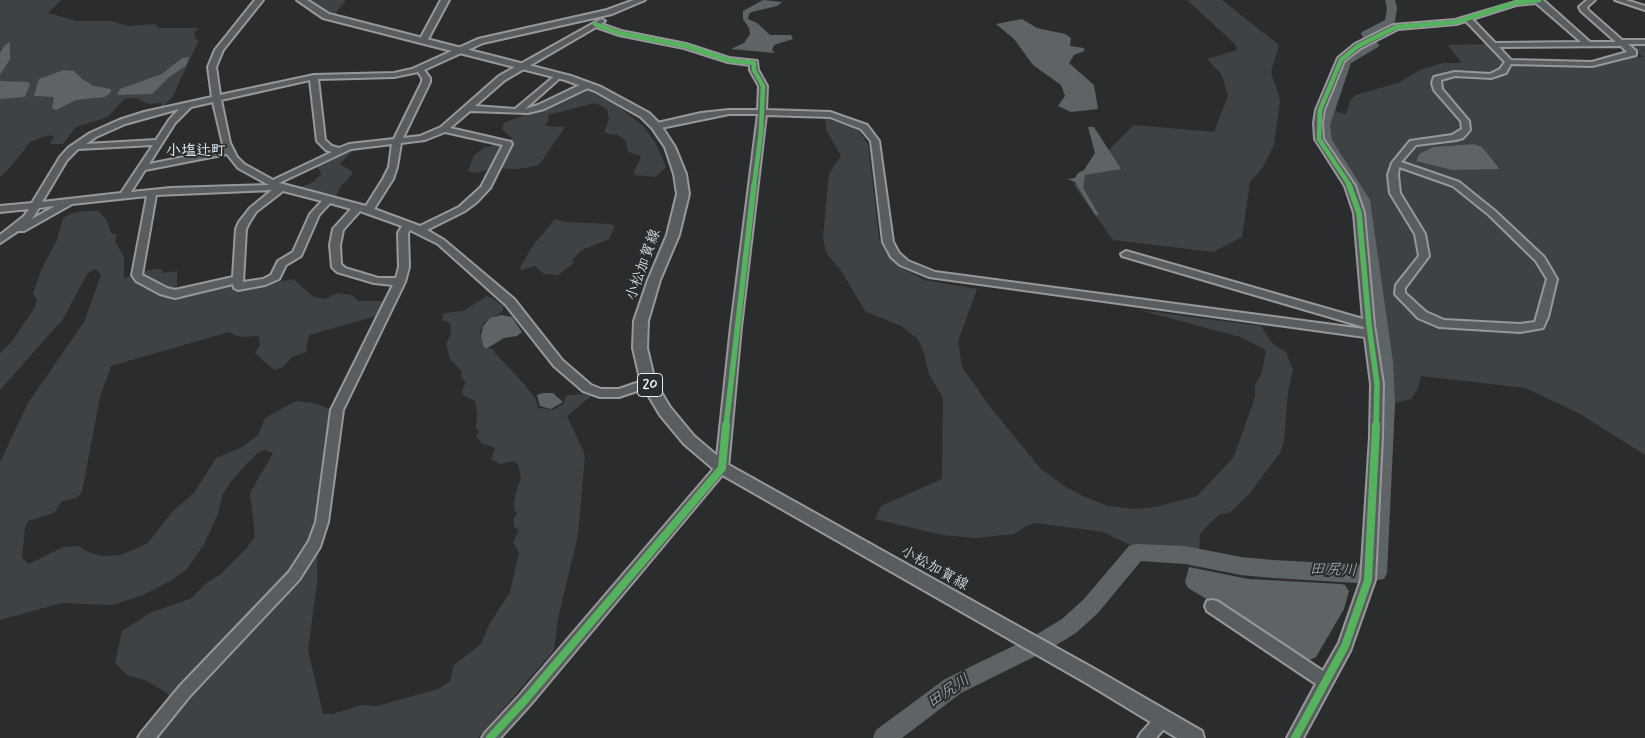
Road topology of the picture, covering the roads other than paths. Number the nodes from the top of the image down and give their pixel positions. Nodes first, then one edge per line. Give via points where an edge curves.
1 (259, 0) edge
2 (301, 0) edge
3 (445, 0) edge
4 (641, 0) edge
5 (1538, 0) edge
6 (1591, 0) edge
7 (1619, 0) edge
8 (1645, 8) edge
9 (615, 10) junction
10 (1469, 20) junction
11 (594, 24) junction
12 (422, 41) junction
13 (1645, 42) edge
14 (1622, 43) junction
15 (1588, 44) junction
16 (1494, 45) junction
17 (459, 50) junction
18 (1509, 62) junction
19 (521, 66) junction
20 (419, 69) junction
21 (557, 76) junction
22 (314, 77) junction
23 (587, 85) junction
24 (218, 98) junction
25 (187, 105) junction
26 (467, 108) junction
27 (517, 111) junction
28 (760, 112) junction
29 (656, 126) junction
30 (444, 129) junction
31 (159, 142) junction
32 (397, 142) junction
33 (75, 147) junction
34 (228, 151) junction
35 (339, 151) junction
36 (1396, 163) junction
37 (143, 168) junction
38 (277, 186) junction
39 (152, 194) junction
40 (124, 196) junction
41 (71, 201) junction
42 (327, 201) junction
43 (35, 204) junction
44 (363, 208) junction
45 (0, 210) edge
46 (406, 226) junction
47 (420, 230) junction
48 (12, 232) junction
49 (0, 240) edge
50 (1126, 254) dead end
51 (238, 279) junction
52 (400, 282) junction
53 (1369, 329) junction
54 (648, 382) junction
55 (722, 468) junction
56 (1212, 606) dead end
57 (1325, 681) junction
58 (1164, 718) junction
59 (146, 738) edge
60 (490, 738) edge
61 (1146, 738) edge
62 (1194, 738) edge
63 (1295, 738) edge

1 - 24 street via 215,59 212,80
2 - 12 main road, 小松加賀線 / 20 via 326,16
3 - 12 street
4 - 9 street
5 - 10 street via 1506,5
5 - 15 street
6 - 14 street via 1583,8
7 - 8 street
9 - 11 street
9 - 17 street via 501,36
10 - 16 street
10 - 53 street via 1396,27 1358,46 1341,60 1320,110 1320,139 1352,191 1360,212
11 - 19 street
11 - 28 street via 619,33 686,46 728,60 754,63 754,70 763,86
12 - 17 main road, 小松加賀線 / 20
13 - 14 street
14 - 15 street
14 - 18 street via 1633,53 1592,64
15 - 16 street
16 - 18 street
17 - 19 main road, 小松加賀線 / 20
17 - 20 street
18 - 36 street via 1503,71 1491,76 1455,74 1437,79 1438,90 1465,121 1466,130 1453,138 1413,143
19 - 21 main road, 小松加賀線 / 20
19 - 26 street via 492,85
20 - 22 street via 394,74
20 - 32 street via 426,82
21 - 23 main road, 小松加賀線 / 20
21 - 27 street
22 - 24 street
22 - 35 street via 321,141 328,148
23 - 27 street via 540,107
23 - 29 main road, 小松加賀線 / 20 via 629,105
24 - 25 street
24 - 34 street
25 - 31 street via 177,114
25 - 33 street via 122,122
26 - 27 street
26 - 30 street
28 - 29 street via 729,112
28 - 53 street via 830,115 868,130 875,141 888,242 904,263 933,276
28 - 55 street via 761,132
29 - 54 main road, 小松加賀線 / 20 via 674,158 682,194 673,235 641,321 640,348
30 - 32 street via 422,138
30 - 47 street via 508,144 485,188 474,200
31 - 33 street
31 - 37 street
32 - 35 street via 358,145
32 - 44 street via 393,167
33 - 43 street via 63,159
34 - 37 street
34 - 38 street via 241,166
35 - 38 street
36 - 36 street via 1456,184 1540,259 1548,270 1552,285 1540,325 1520,328 1443,324 1422,315 1404,299 1400,288 1424,256 1420,234 1395,193 1393,175
37 - 40 street
38 - 39 street
38 - 42 street
38 - 51 street via 253,210 241,228
39 - 40 street
39 - 51 street via 137,275 140,279 175,294
40 - 41 street
41 - 43 street
41 - 48 street via 41,220
42 - 44 street
42 - 51 street via 315,214 297,254 282,263 275,277 238,286
43 - 45 street
43 - 48 street via 28,218
44 - 46 street
44 - 52 street via 338,230 336,265 341,270 378,281
46 - 47 street
46 - 52 street
47 - 54 street via 441,242 510,302 558,363 587,388 600,393 619,393
48 - 49 street
50 - 53 street
52 - 59 street via 337,410 322,522 316,543 288,582 184,692
53 - 57 street via 1377,384 1368,580 1345,646
54 - 55 main road, 小松加賀線 / 20 via 664,411 689,440
55 - 58 main road, 小松加賀線 / 20
55 - 60 street
56 - 57 street
57 - 63 street
58 - 61 street
58 - 62 main road, 小松加賀線 / 20

